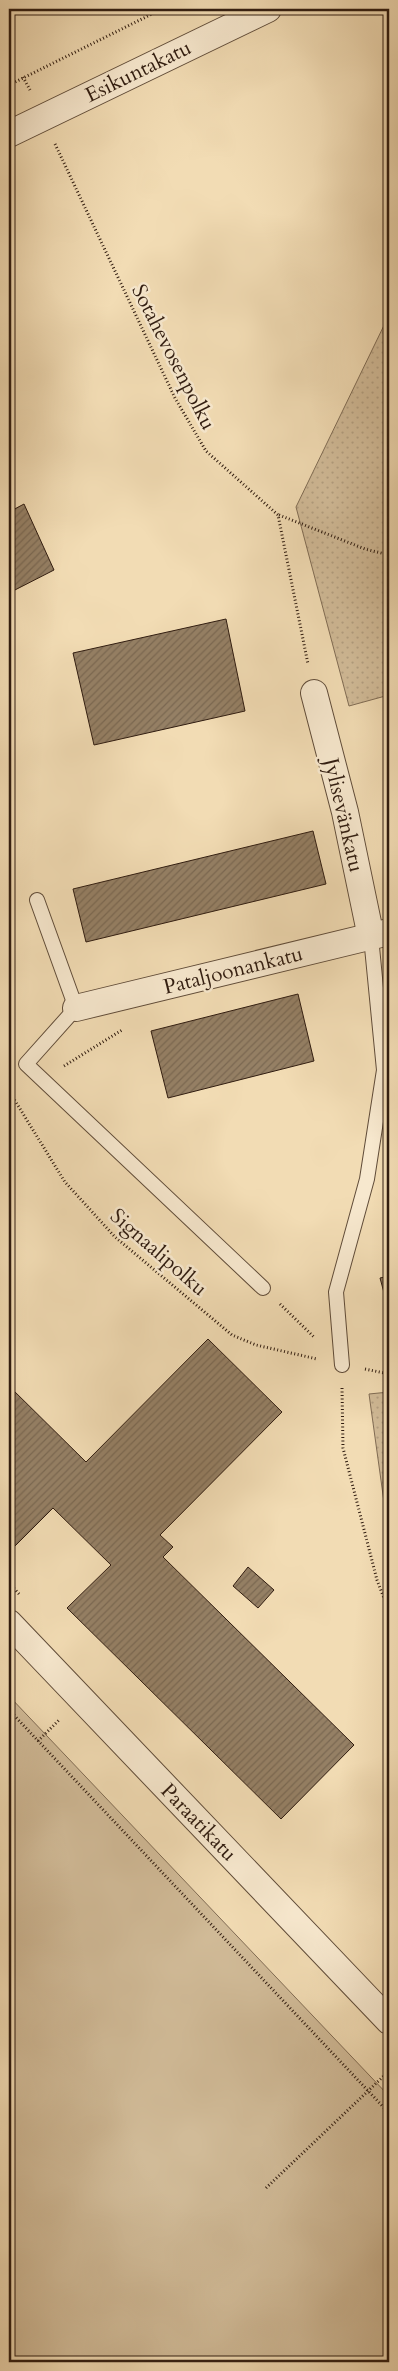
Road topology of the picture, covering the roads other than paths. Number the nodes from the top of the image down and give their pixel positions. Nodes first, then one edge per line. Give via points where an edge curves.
1 (268, 9) edge
2 (9, 134) edge
3 (314, 694) road end
4 (37, 900) dead end
5 (380, 934) edge
6 (76, 1008) junction
7 (263, 1288) dead end
8 (342, 1365) road end
9 (9, 1623) edge
10 (389, 2021) edge

1 - 2 street, Esikuntakatu
3 - 5 street, Jylisevänkatu
4 - 6 lane
5 - 6 street, Pataljoonankatu
5 - 8 lane via 384,1070 368,1179 336,1292
6 - 7 lane via 26,1064
9 - 10 street, Paraatikatu

